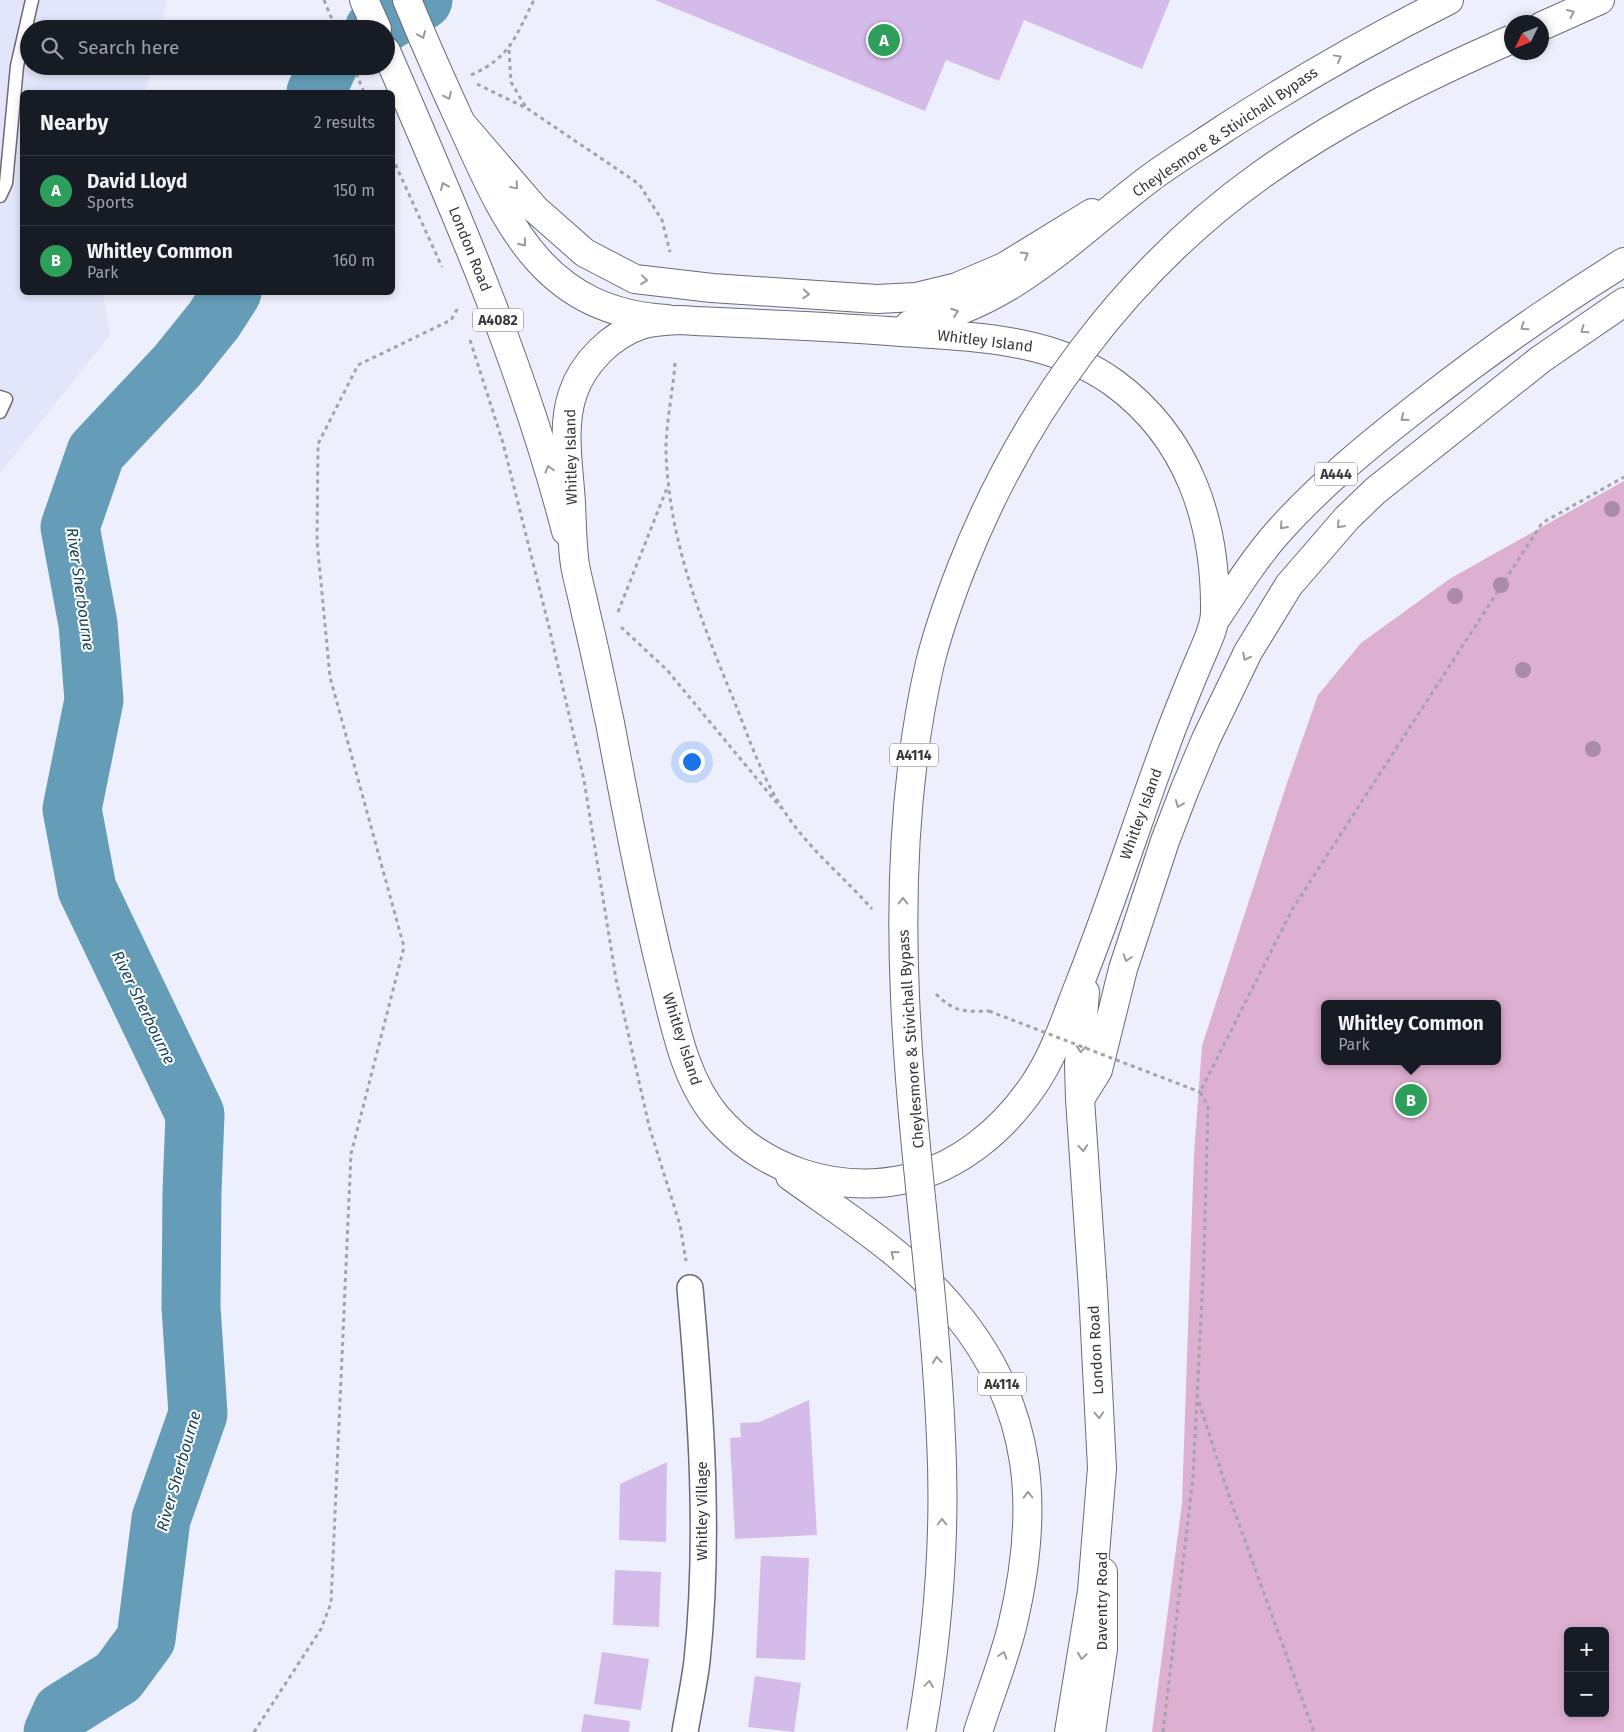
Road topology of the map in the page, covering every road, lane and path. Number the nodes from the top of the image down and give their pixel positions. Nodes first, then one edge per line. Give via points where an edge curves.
1 (32, 0) edge
2 (324, 0) edge
3 (364, 0) edge
4 (407, 0) edge
5 (534, 0) edge
6 (1448, 0) edge
7 (1600, 0) edge
8 (27, 20) edge
9 (332, 20) edge
10 (373, 20) edge
11 (1549, 23) edge
12 (1504, 43) edge
13 (509, 50) junction
14 (20, 53) edge
15 (395, 71) edge
16 (357, 75) edge
17 (363, 90) edge
18 (528, 109) junction
19 (460, 123) junction
20 (395, 164) edge
21 (1150, 178) junction
22 (0, 196) edge
23 (670, 253) dead end
24 (1624, 262) edge
25 (444, 272) dead end
26 (455, 298) dead end
27 (1624, 302) edge
28 (459, 306) junction
29 (462, 315) dead end
30 (678, 320) junction
31 (873, 330) junction
32 (468, 334) dead end
33 (1484, 355) junction
34 (676, 363) dead end
35 (0, 397) edge
36 (0, 412) edge
37 (1624, 477) edge
38 (670, 482) junction
39 (1375, 490) junction
40 (575, 567) junction
41 (1215, 620) junction
42 (786, 814) junction
43 (873, 910) dead end
44 (1087, 965) junction
45 (931, 986) dead end
46 (1200, 1092) junction
47 (1080, 1099) junction
48 (770, 1162) junction
49 (690, 1288) joint
50 (1198, 1398) junction
51 (1102, 1468) junction
52 (254, 1732) edge
53 (685, 1732) edge
54 (921, 1732) edge
55 (980, 1732) edge
56 (1069, 1732) edge
57 (1091, 1732) edge
58 (1163, 1732) edge
59 (1314, 1732) edge

1 - 8 lane
2 - 9 path
3 - 10 main road
4 -> 19 main road
5 - 13 path
21 -> 6 main road, Cheylesmore & Stivichall Bypass via 1322,67
11 -> 7 main road
54 -> 12 main road, Cheylesmore & Stivichall Bypass / A4114, bridge via 939,1586 942,1443 904,997 904,860 917,726 931,658 952,594 1003,475 1043,405 1083,347 1126,296 1174,248 1263,173 1309,144 1395,94
13 - 18 path via 511,82
13 - 18 path via 490,67 465,78
14 - 22 lane via 6,183
40 -> 15 main road, London Road / A4082 via 540,439 490,299
16 - 17 path
18 - 23 path via 639,184 662,220
19 -> 21 main road via 535,209 585,253 635,279 712,288 886,299 938,292 1004,267
19 -> 30 main road via 492,193 521,241 544,268 576,294 603,307 625,315
20 - 25 path
31 -> 21 main road, Cheylesmore & Stivichall Bypass via 924,322 992,297 1041,267
24 -> 33 main road, A444
26 - 28 path
27 -> 39 main road via 1541,359
28 - 29 path
28 - 52 path via 451,320 358,365 318,444 317,541 330,676 404,947 351,1154 331,1602 321,1629
30 - 31 main road, Whitley Island
30 - 40 main road, Whitley Island via 639,326 610,342 586,367 574,390 567,428
31 - 41 main road, Whitley Island via 1002,340 1041,347 1091,368 1136,400 1175,449 1192,478 1211,549
32 - 49 path via 503,443 549,627 584,780 616,979 649,1126 680,1225
33 - 39 main road via 1464,384 1398,452
33 -> 41 main road, A444 via 1322,486 1248,569
34 - 38 path via 666,449
35 - 36 lane via 6,399
37 - 46 path via 1542,523 1293,908
38 - 42 path via 672,509 688,578 708,638 762,770
38 - 42 path via 618,611 620,626 667,670
39 -> 47 main road via 1289,585 1248,652 1206,739 1159,860 1123,969 1098,1070
40 - 48 main road, Whitley Island via 646,905 683,1051 699,1090 716,1116 749,1148
41 - 44 main road, Whitley Island via 1146,796
42 - 43 path via 824,861
44 -> 47 main road, London Road via 1079,1064
44 - 48 main road, Whitley Island via 1044,1070 1030,1091 996,1131 954,1160 913,1177 854,1184 801,1173
45 - 46 path, bridge via 949,1007 968,1012 989,1011
46 - 50 path via 1208,1106
47 -> 51 main road, London Road
55 -> 48 main road, A4114 via 1022,1580 1028,1518 1028,1484 1023,1454 1006,1393 977,1341 934,1289 876,1240
49 - 53 street, Whitley Village via 700,1405 703,1557 697,1662
50 - 58 path via 1192,1486
50 - 59 path via 1230,1499
51 -> 56 main road, London Road via 1092,1591
51 - 57 main road, Daventry Road via 1104,1649

